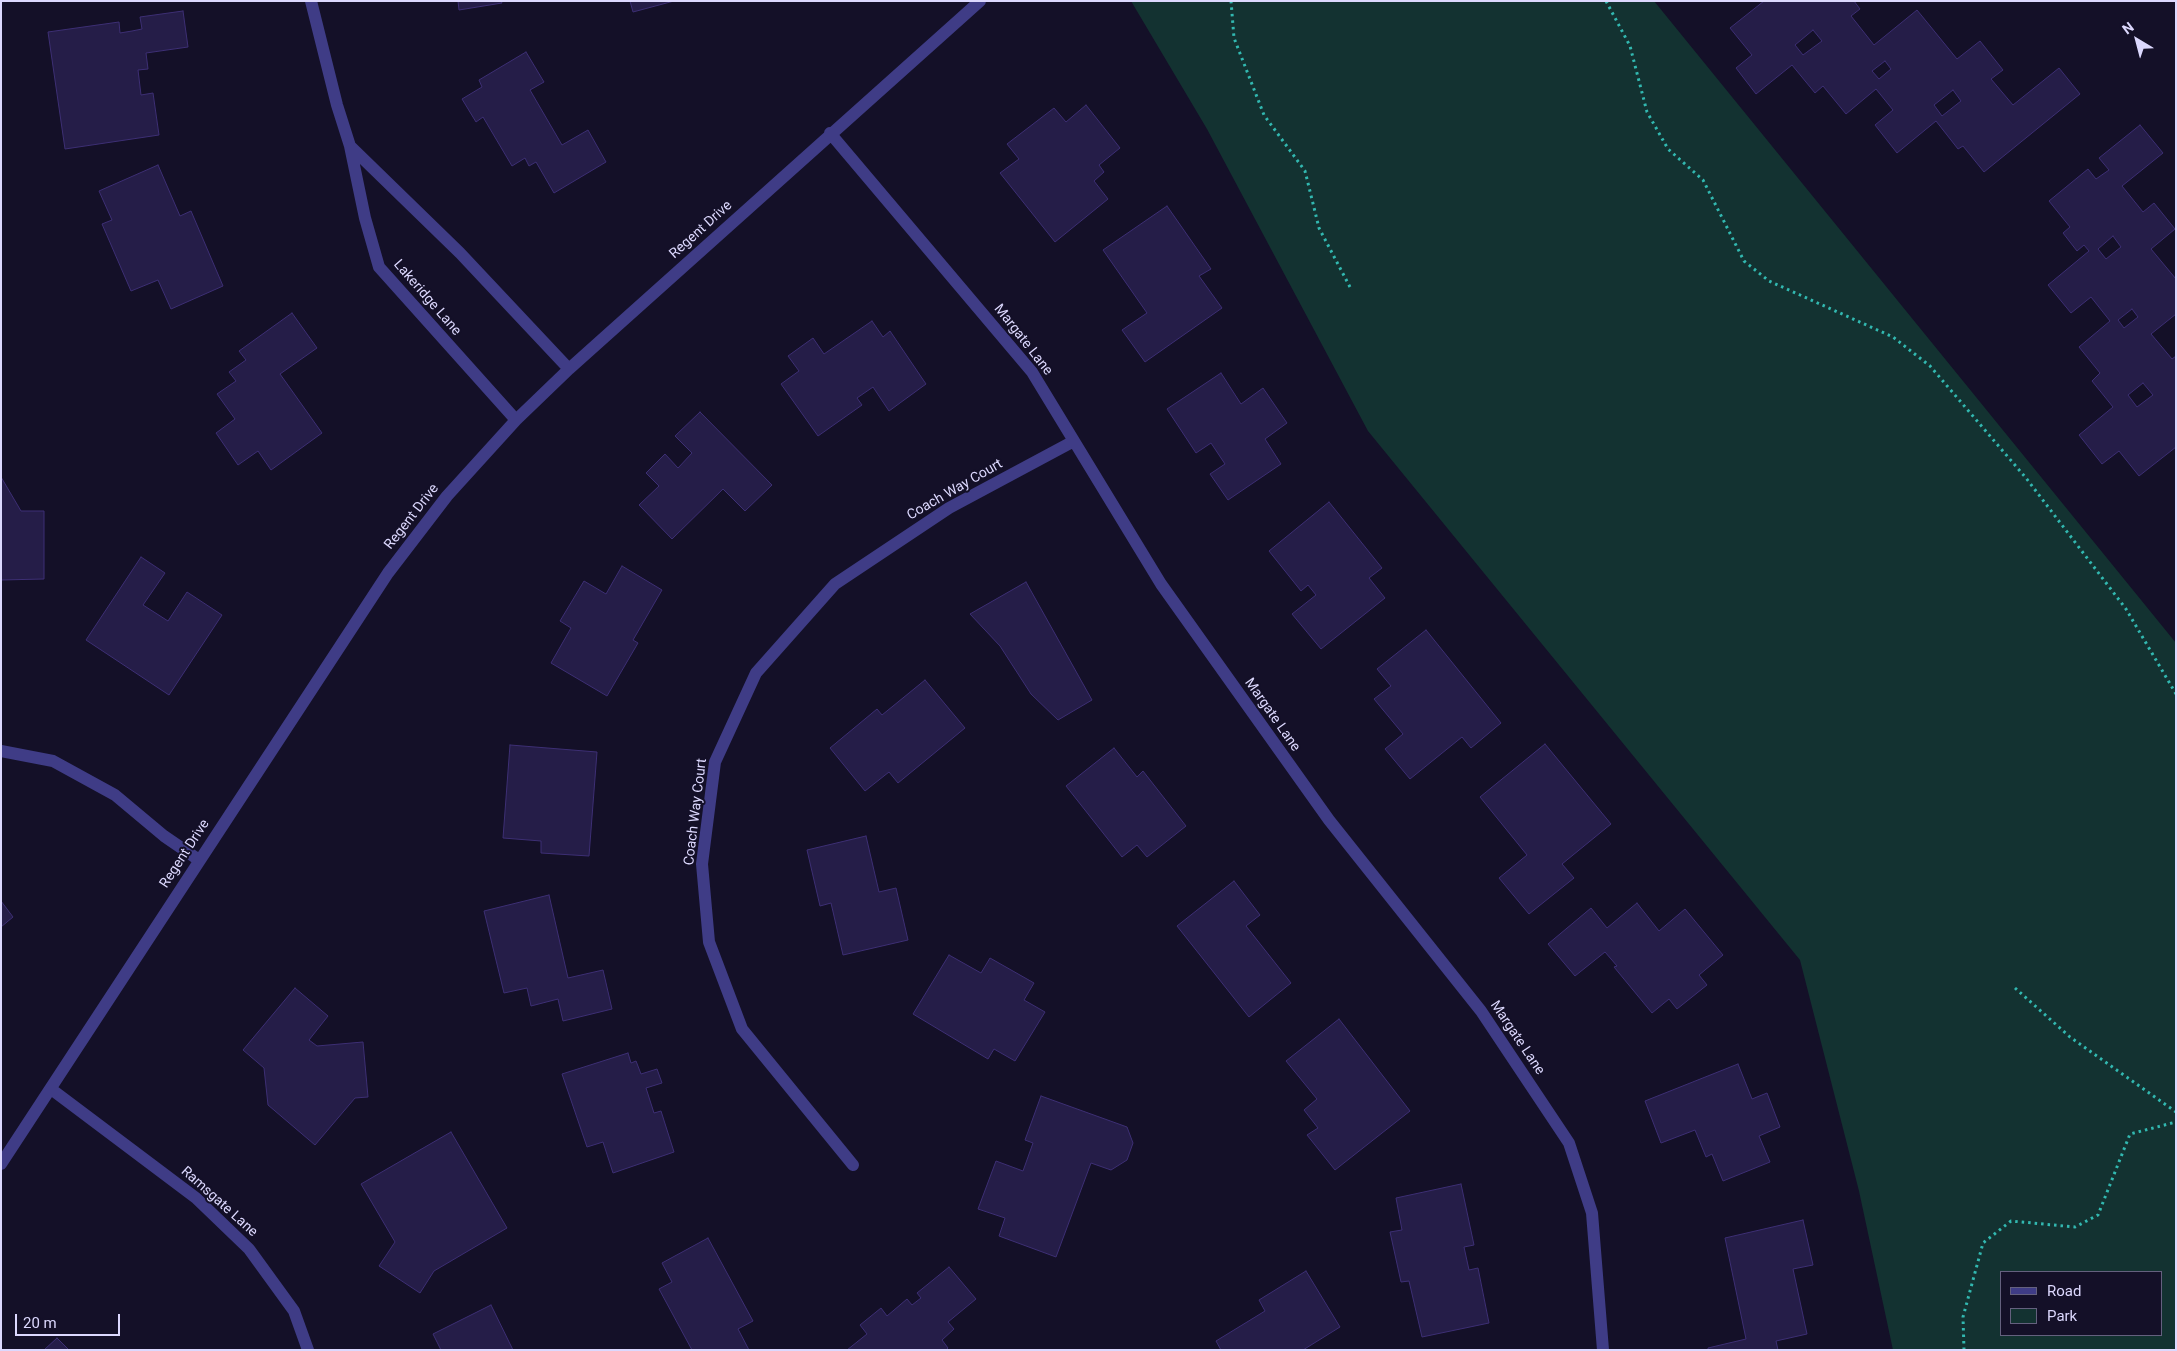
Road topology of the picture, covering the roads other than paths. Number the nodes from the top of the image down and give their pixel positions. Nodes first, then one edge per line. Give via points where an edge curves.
1 (311, 1) edge
2 (980, 1) edge
3 (830, 133) junction
4 (350, 146) junction
5 (569, 369) junction
6 (516, 420) junction
7 (1074, 441) junction
8 (1, 752) edge
9 (199, 860) junction
10 (51, 1088) junction
11 (1, 1164) edge
12 (853, 1165) dead end
13 (308, 1350) edge
14 (1603, 1350) edge

1 - 4 street, Lakeridge Lane
2 - 3 street, Regent Drive
3 - 5 street, Regent Drive
3 - 7 street, Margate Lane via 1032,372
4 - 5 street, Lakeridge Lane via 460,253
4 - 6 street, Lakeridge Lane via 379,267
5 - 6 street, Regent Drive
6 - 9 street, Regent Drive via 447,496 388,573
7 - 12 street, Coach Way Court via 949,508 835,584 756,674 715,762 702,864 709,942 742,1030
7 - 14 street, Margate Lane via 1161,584 1329,820 1481,1012 1569,1143 1592,1213
8 - 9 street via 53,761 71,770 114,795
9 - 10 street, Regent Drive
10 - 11 street, Regent Drive
10 - 13 street, Ramsgate Lane via 196,1198 249,1249 294,1311

